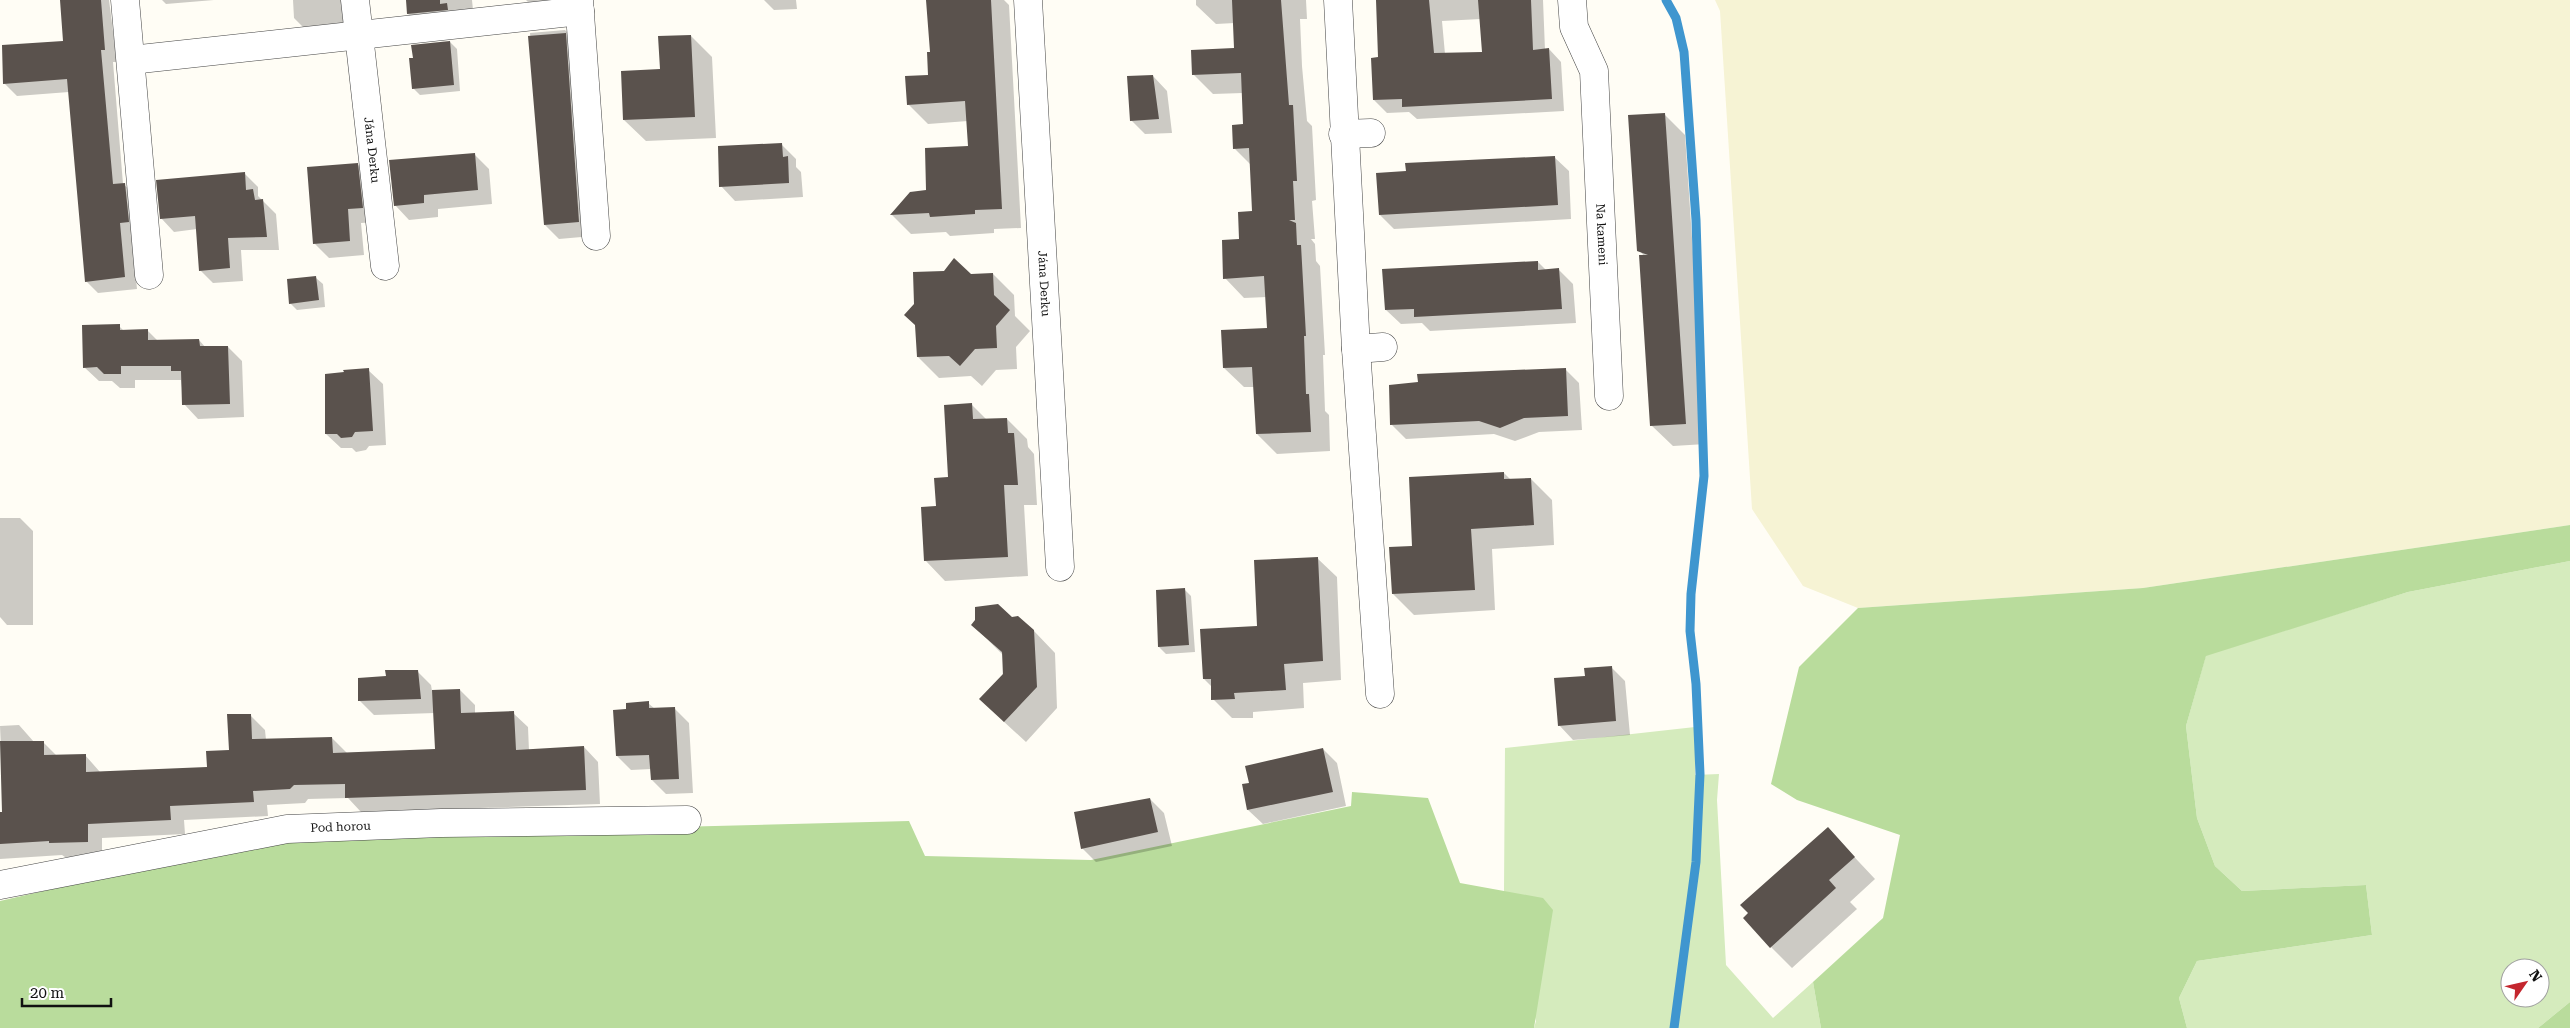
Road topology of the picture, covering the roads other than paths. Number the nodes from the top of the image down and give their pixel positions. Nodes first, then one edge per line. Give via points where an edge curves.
1 (125, 0) edge
2 (356, 0) edge
3 (1028, 0) edge
4 (1338, 0) edge
5 (1572, 0) edge
6 (580, 6) edge
7 (358, 35) junction
8 (131, 60) junction
9 (1371, 133) dead end
10 (1343, 134) junction
11 (596, 236) dead end
12 (385, 266) dead end
13 (149, 275) dead end
14 (1383, 347) dead end
15 (1356, 349) junction
16 (1609, 396) dead end
17 (1060, 567) dead end
18 (1380, 694) dead end
19 (687, 820) dead end
20 (0, 885) edge

1 - 8 street
2 - 7 street, Jána Derku
3 - 17 street, Jána Derku
4 - 10 street
5 - 16 street, Na kameni via 1574,27 1594,71
6 - 7 street
6 - 11 street
7 - 8 street
7 - 12 street, Jána Derku
8 - 13 street
9 - 10 street
10 - 15 street
14 - 15 street
15 - 18 street
19 - 20 street, Pod horou via 441,823 287,829

